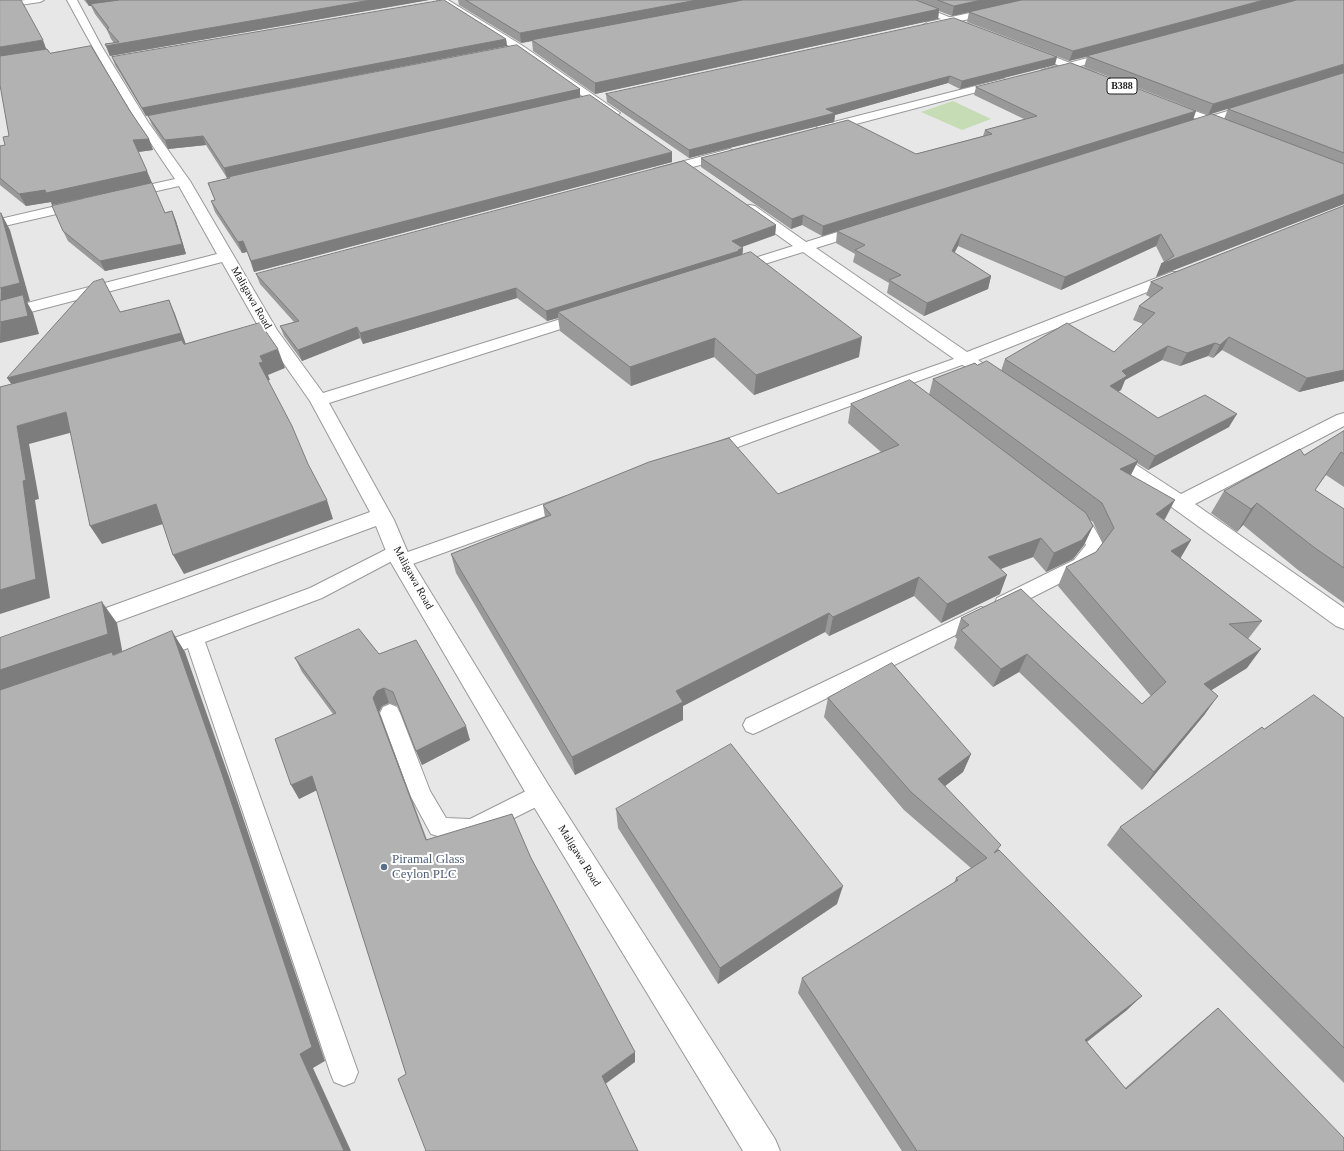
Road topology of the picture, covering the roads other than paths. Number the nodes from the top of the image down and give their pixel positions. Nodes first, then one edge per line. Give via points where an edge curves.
1 (40, 0) edge
2 (899, 0) edge
3 (1043, 0) edge
4 (445, 2) edge
5 (0, 6) edge
6 (80, 7) edge
7 (951, 20) junction
8 (913, 28) edge
9 (988, 34) edge
10 (535, 45) edge
11 (1018, 46) edge
12 (511, 49) junction
13 (1122, 52) edge
14 (1069, 66) junction
15 (1032, 75) edge
16 (1017, 79) edge
17 (1106, 80) edge
18 (602, 98) junction
19 (1158, 100) edge
20 (579, 103) edge
21 (1262, 103) edge
22 (1209, 120) junction
23 (625, 121) edge
24 (1179, 130) edge
25 (1238, 131) edge
26 (806, 133) edge
27 (739, 150) edge
28 (668, 151) edge
29 (686, 164) junction
30 (648, 174) edge
31 (705, 177) edge
32 (192, 187) junction
33 (114, 197) edge
34 (736, 199) edge
35 (92, 202) edge
36 (0, 223) edge
37 (882, 223) edge
38 (805, 246) junction
39 (226, 256) junction
40 (1188, 271) edge
41 (722, 273) edge
42 (600, 311) edge
43 (0, 315) edge
44 (965, 359) junction
45 (1010, 390) edge
46 (319, 400) junction
47 (1344, 419) edge
48 (1096, 447) edge
49 (698, 455) edge
50 (579, 497) edge
51 (1180, 503) junction
52 (1061, 507) edge
53 (381, 516) junction
54 (399, 556) junction
55 (1344, 620) edge
56 (67, 631) edge
57 (194, 639) junction
58 (142, 658) edge
59 (390, 713) dead end
60 (753, 725) dead end
61 (540, 794) junction
62 (344, 1072) dead end
63 (763, 1151) edge

1 - 5 lane
2 - 7 street
3 - 7 street
4 - 12 street
6 - 32 street, Maligawa Road via 101,54 150,121
7 - 8 street
7 - 9 street
10 - 12 street
11 - 14 street, B388
12 - 18 street
13 - 14 street
14 - 15 street
14 - 17 street, B388
16 - 26 street
18 - 20 street
18 - 23 street
19 - 22 street
21 - 22 street
22 - 24 street
22 - 25 street
27 - 29 street
28 - 29 street
29 - 30 street
29 - 31 street
32 - 33 street
32 - 39 street, Maligawa Road
34 - 38 street
35 - 36 street
37 - 38 street
38 - 41 street
38 - 44 street
39 - 43 street
39 - 46 street, Maligawa Road via 250,280 262,333
40 - 44 street
42 - 46 street
44 - 45 street
44 - 49 lane via 905,388
46 - 53 street, Maligawa Road
47 - 51 street
48 - 51 street
50 - 54 lane
51 - 55 street
52 - 60 lane via 1086,526 1095,546 1080,565
53 - 54 street, Maligawa Road
53 - 56 street
54 - 57 lane via 316,593
54 - 61 street, Maligawa Road
57 - 58 lane
57 - 62 lane
59 - 61 lane via 420,795 439,827 472,830
61 - 63 street, Maligawa Road

